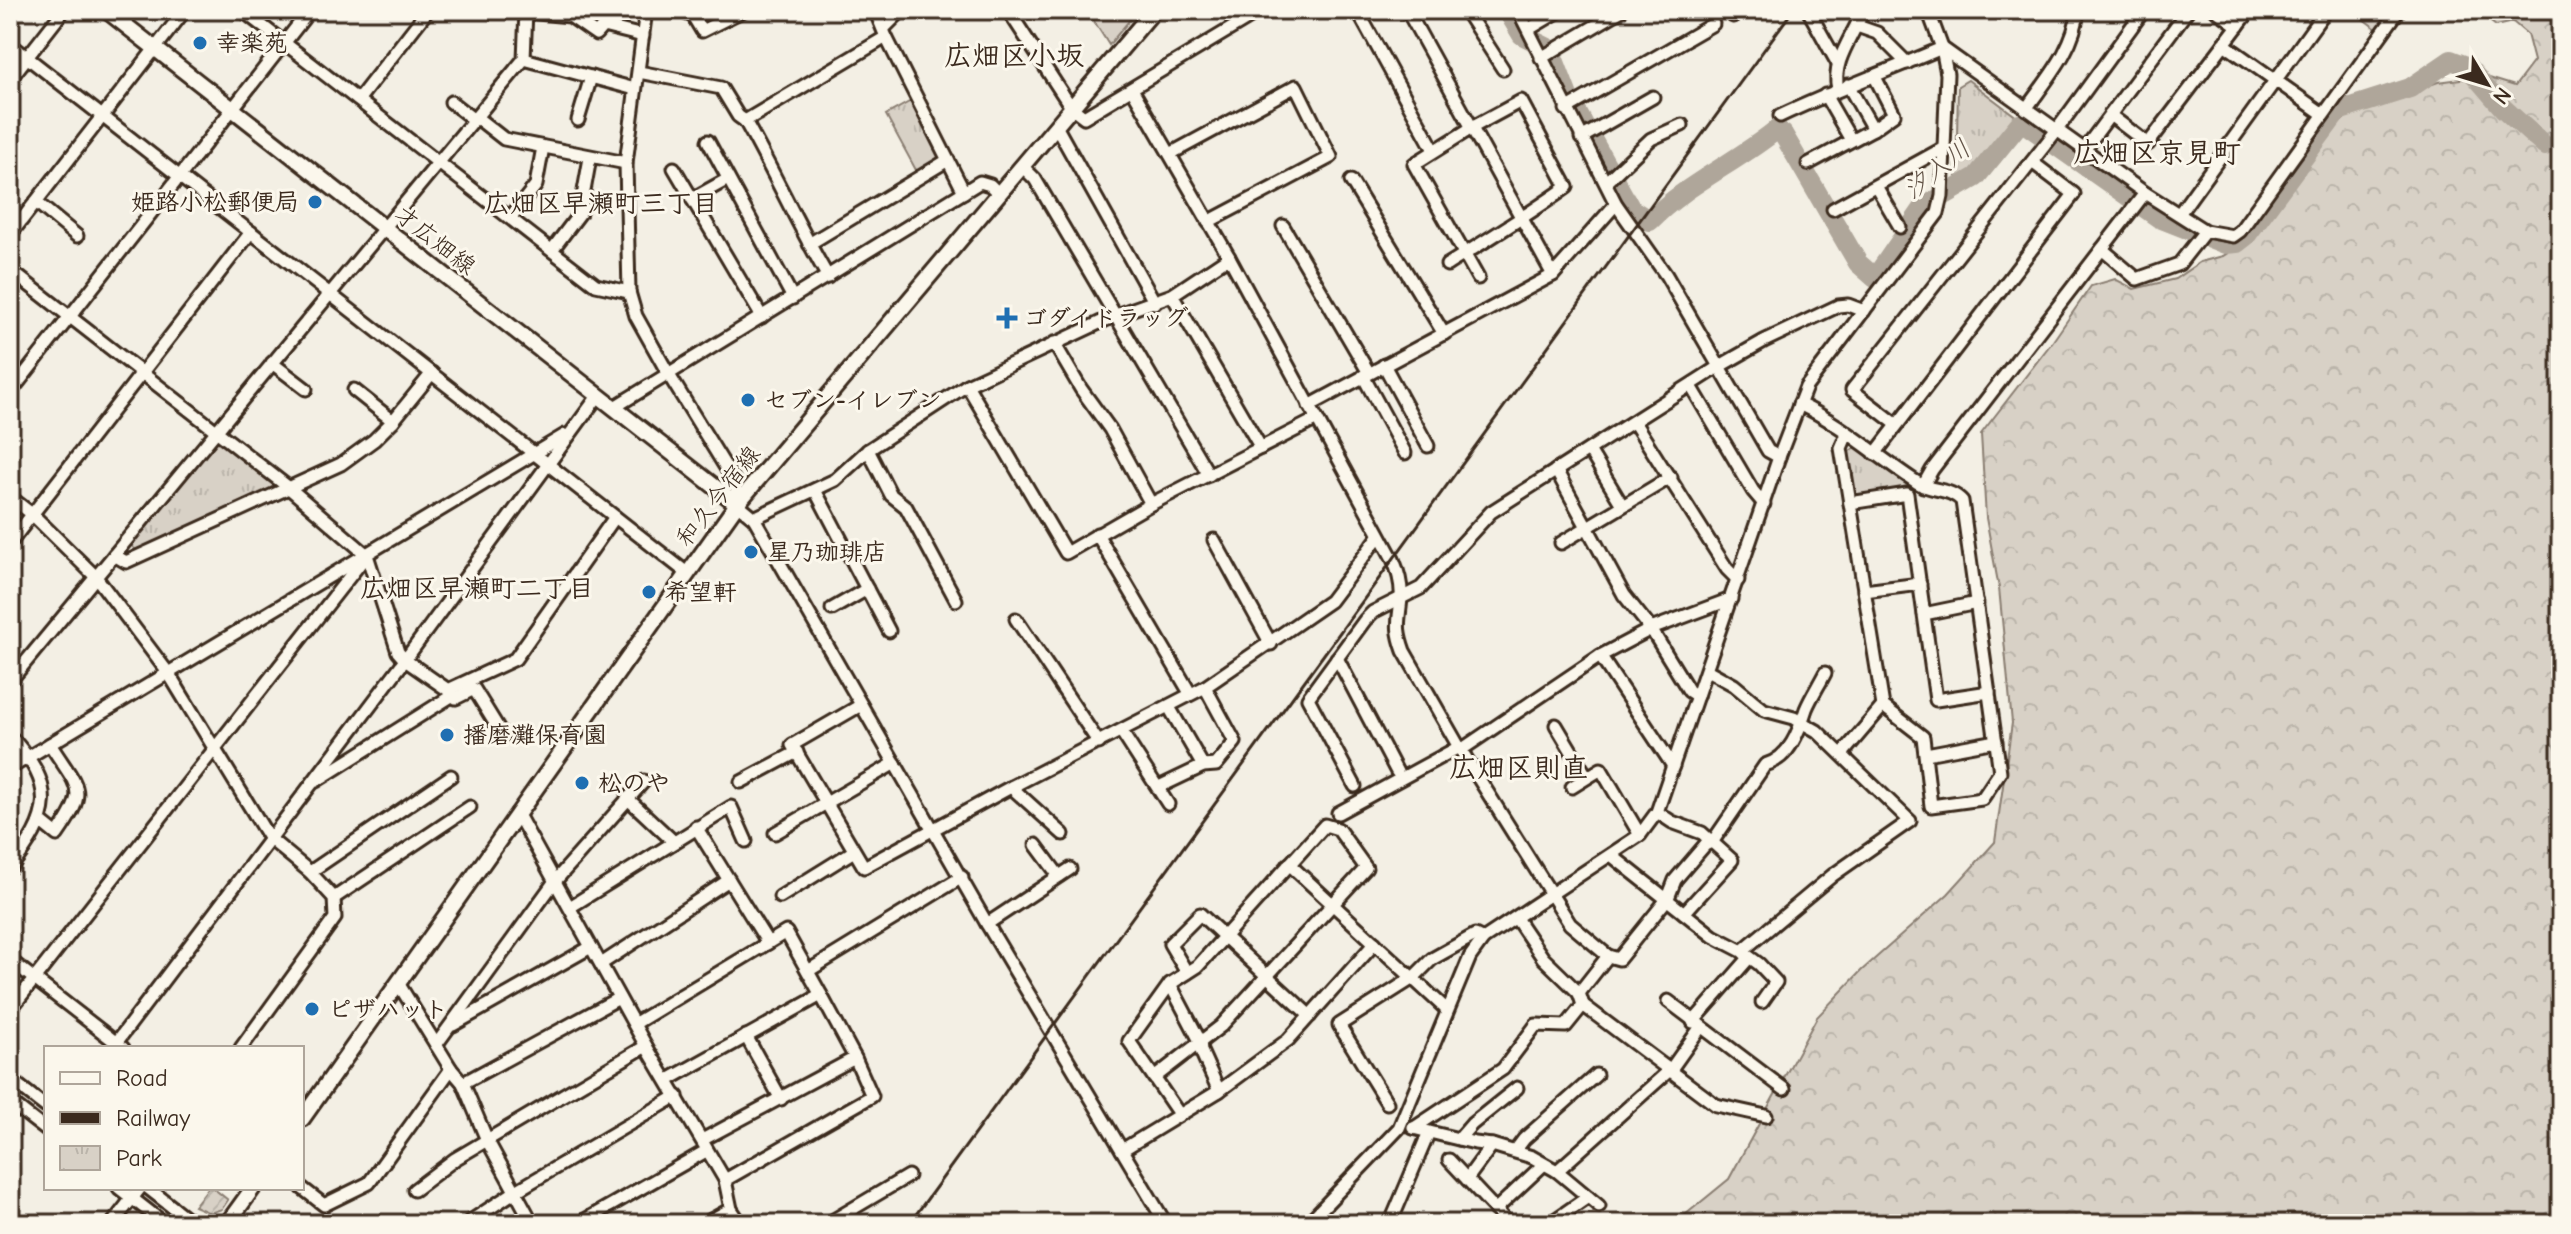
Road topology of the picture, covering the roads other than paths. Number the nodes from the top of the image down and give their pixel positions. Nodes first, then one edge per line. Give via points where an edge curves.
1 (64, 10) edge
2 (106, 10) edge
3 (185, 10) edge
4 (242, 10) edge
5 (310, 10) edge
6 (428, 10) edge
7 (646, 10) edge
8 (678, 10) edge
9 (744, 10) edge
10 (875, 10) edge
11 (902, 10) edge
12 (1008, 10) edge
13 (1154, 10) edge
14 (1262, 10) edge
15 (1357, 10) edge
16 (1407, 10) edge
17 (1465, 10) edge
18 (1518, 10) edge
19 (1561, 10) edge
20 (1622, 10) edge
21 (1808, 10) edge
22 (1863, 10) edge
23 (1928, 10) edge
24 (2078, 10) edge
25 (2144, 10) edge
26 (2188, 10) edge
27 (2216, 10) edge
28 (2250, 10) edge
29 (2326, 10) edge
30 (2399, 10) edge
31 (524, 12) edge
32 (1713, 24) dead end
33 (1857, 26) junction
34 (2238, 26) junction
35 (1529, 29) junction
36 (885, 32) junction
37 (643, 36) junction
38 (285, 43) junction
39 (10, 44) edge
40 (2224, 44) junction
41 (1942, 48) junction
42 (155, 49) junction
43 (1539, 52) junction
44 (27, 57) junction
45 (524, 59) junction
46 (1907, 63) junction
47 (1838, 64) junction
48 (1503, 69) dead end
49 (639, 72) junction
50 (591, 77) junction
51 (1875, 77) junction
52 (10, 79) edge
53 (2275, 80) junction
54 (1843, 87) junction
55 (635, 89) junction
56 (1132, 89) junction
57 (1825, 95) junction
58 (1653, 97) dead end
59 (358, 100) junction
60 (451, 102) dead end
61 (1071, 107) junction
62 (1570, 107) junction
63 (2026, 109) junction
64 (233, 110) junction
65 (2323, 114) junction
66 (2110, 115) junction
67 (102, 116) junction
68 (1780, 116) dead end
69 (475, 118) junction
70 (578, 120) dead end
71 (745, 121) junction
72 (1682, 125) dead end
73 (1056, 126) junction
74 (1473, 127) junction
75 (1873, 129) junction
76 (2056, 131) junction
77 (1581, 138) junction
78 (1851, 140) junction
79 (708, 141) dead end
80 (543, 147) junction
81 (1942, 149) junction
82 (1434, 150) junction
83 (2084, 150) junction
84 (1170, 154) junction
85 (590, 158) junction
86 (948, 160) junction
87 (438, 162) junction
88 (2032, 162) junction
89 (626, 163) junction
90 (1808, 164) dead end
91 (1022, 166) junction
92 (674, 168) dead end
93 (180, 177) junction
94 (728, 179) junction
95 (1351, 181) dead end
96 (1606, 182) junction
97 (1876, 186) junction
98 (964, 192) junction
99 (998, 193) junction
100 (2145, 193) junction
101 (692, 199) junction
102 (36, 202) junction
103 (1616, 204) junction
104 (1833, 209) dead end
105 (2179, 214) junction
106 (510, 218) junction
107 (1522, 218) junction
108 (1208, 222) junction
109 (1283, 226) dead end
110 (1900, 227) dead end
111 (385, 228) junction
112 (2205, 231) junction
113 (251, 232) junction
114 (10, 235) edge
115 (77, 236) dead end
116 (809, 244) junction
117 (2102, 249) junction
118 (552, 250) junction
119 (1464, 254) junction
120 (1229, 257) junction
121 (1447, 265) dead end
122 (10, 270) edge
123 (1553, 275) junction
124 (828, 277) junction
125 (1478, 278) dead end
126 (629, 292) junction
127 (329, 293) junction
128 (1172, 295) junction
129 (793, 298) junction
130 (1155, 303) junction
131 (1864, 311) junction
132 (1116, 315) junction
133 (70, 317) junction
134 (762, 317) junction
135 (1444, 334) junction
136 (1054, 343) junction
137 (272, 363) junction
138 (1384, 365) junction
139 (1720, 366) junction
140 (432, 373) junction
141 (143, 374) junction
142 (1366, 374) junction
143 (669, 375) junction
144 (967, 385) junction
145 (1691, 386) junction
146 (306, 389) dead end
147 (354, 390) dead end
148 (10, 393) edge
149 (598, 396) junction
150 (1799, 404) junction
151 (1309, 406) junction
152 (613, 408) junction
153 (1317, 419) junction
154 (393, 421) junction
155 (1634, 422) junction
156 (1896, 424) junction
157 (216, 431) junction
158 (569, 434) junction
159 (1847, 434) junction
160 (1428, 446) dead end
161 (1261, 448) junction
162 (868, 450) junction
163 (1589, 450) junction
164 (534, 453) junction
165 (1405, 453) dead end
166 (1875, 454) junction
167 (1779, 457) junction
168 (547, 464) junction
169 (1556, 470) junction
170 (1209, 475) junction
171 (1671, 477) junction
172 (1923, 486) junction
173 (288, 487) junction
174 (815, 490) junction
175 (10, 497) edge
176 (1850, 503) junction
177 (737, 504) junction
178 (1151, 504) junction
179 (1764, 504) junction
180 (1622, 505) junction
181 (32, 514) junction
182 (615, 517) junction
183 (754, 518) junction
184 (1588, 526) junction
185 (1097, 534) junction
186 (1379, 536) junction
187 (1214, 540) dead end
188 (10, 543) edge
189 (1561, 543) dead end
190 (114, 555) junction
191 (367, 555) junction
192 (687, 573) junction
193 (96, 577) junction
194 (1738, 580) junction
195 (1920, 584) junction
196 (867, 589) junction
197 (1864, 591) junction
198 (1402, 597) junction
199 (1731, 599) junction
200 (956, 600) dead end
201 (1977, 603) junction
202 (832, 609) dead end
203 (1924, 614) junction
204 (1016, 619) dead end
205 (1651, 629) junction
206 (889, 631) dead end
207 (1271, 644) junction
208 (1600, 656) junction
209 (1337, 658) junction
210 (405, 660) junction
211 (1707, 670) junction
212 (1825, 673) dead end
213 (169, 674) junction
214 (10, 681) edge
215 (1205, 687) junction
216 (450, 692) junction
217 (1989, 692) junction
218 (1190, 693) junction
219 (1697, 696) junction
220 (861, 705) junction
221 (1883, 706) junction
222 (1169, 707) junction
223 (1804, 723) junction
224 (1556, 725) dead end
225 (1121, 731) junction
226 (10, 736) edge
227 (503, 736) dead end
228 (1996, 741) junction
229 (1099, 743) junction
230 (50, 744) junction
231 (1460, 749) junction
232 (215, 750) junction
233 (797, 752) junction
234 (1843, 753) junction
235 (1926, 754) junction
236 (29, 757) junction
237 (895, 763) junction
238 (1203, 766) junction
239 (1673, 766) junction
240 (10, 768) edge
241 (1397, 772) dead end
242 (451, 776) dead end
243 (1587, 777) junction
244 (644, 781) dead end
245 (741, 782) dead end
246 (309, 786) junction
247 (1355, 786) dead end
248 (1011, 787) junction
249 (1159, 787) junction
250 (1572, 787) dead end
251 (627, 798) junction
252 (826, 803) junction
253 (1168, 804) dead end
254 (470, 807) dead end
255 (1657, 812) junction
256 (517, 813) junction
257 (1338, 813) dead end
258 (41, 822) junction
259 (696, 827) junction
260 (935, 830) junction
261 (775, 833) dead end
262 (1063, 834) dead end
263 (1640, 835) junction
264 (269, 838) junction
265 (746, 841) dead end
266 (1713, 841) junction
267 (674, 842) junction
268 (1036, 845) dead end
269 (854, 851) junction
270 (1611, 855) junction
271 (1289, 864) junction
272 (10, 868) edge
273 (1070, 869) dead end
274 (310, 872) junction
275 (1059, 876) junction
276 (962, 877) junction
277 (729, 880) junction
278 (555, 881) junction
279 (1551, 894) junction
280 (780, 897) dead end
281 (334, 898) junction
282 (1668, 898) junction
283 (1332, 904) junction
284 (570, 907) junction
285 (1684, 913) junction
286 (1516, 918) junction
287 (987, 924) junction
288 (1224, 938) junction
289 (1483, 939) junction
290 (768, 943) junction
291 (1375, 943) junction
292 (591, 947) junction
293 (1745, 955) junction
294 (1608, 956) junction
295 (10, 960) edge
296 (601, 964) junction
297 (808, 971) junction
298 (1187, 973) junction
299 (1266, 977) junction
300 (1413, 978) junction
301 (34, 979) junction
302 (398, 983) junction
303 (1170, 984) junction
304 (821, 995) junction
305 (619, 998) junction
306 (1581, 999) junction
307 (1668, 1001) dead end
308 (1762, 1002) dead end
309 (10, 1010) edge
310 (1447, 1010) junction
311 (1310, 1016) junction
312 (634, 1024) junction
313 (1696, 1025) junction
314 (450, 1027) junction
315 (746, 1036) junction
316 (1200, 1041) junction
317 (119, 1045) edge
318 (436, 1045) junction
319 (242, 1046) edge
320 (646, 1046) junction
321 (855, 1058) junction
322 (451, 1069) junction
323 (1671, 1069) junction
324 (1596, 1075) dead end
325 (1154, 1078) junction
326 (1492, 1078) junction
327 (10, 1079) edge
328 (668, 1080) junction
329 (463, 1083) junction
330 (1517, 1088) dead end
331 (1784, 1089) dead end
332 (1219, 1091) junction
333 (677, 1096) junction
334 (1507, 1096) junction
335 (781, 1099) junction
336 (10, 1102) edge
337 (1387, 1103) dead end
338 (44, 1105) edge
339 (1179, 1114) junction
340 (304, 1116) edge
341 (1766, 1116) dead end
342 (44, 1128) edge
343 (1399, 1128) junction
344 (1414, 1128) junction
345 (1429, 1132) junction
346 (1459, 1139) junction
347 (487, 1140) junction
348 (1492, 1145) junction
349 (704, 1146) junction
350 (1122, 1150) junction
351 (1515, 1151) junction
352 (1449, 1160) dead end
353 (1543, 1165) junction
354 (1557, 1171) junction
355 (908, 1176) dead end
356 (1467, 1179) junction
357 (725, 1180) junction
358 (151, 1190) edge
359 (252, 1190) edge
360 (304, 1190) edge
361 (414, 1190) dead end
362 (516, 1191) junction
363 (136, 1193) edge
364 (1588, 1197) junction
365 (1599, 1206) dead end
366 (731, 1209) junction
367 (1495, 1210) junction
368 (1393, 1222) edge
369 (112, 1224) edge
370 (165, 1224) edge
371 (194, 1224) edge
372 (227, 1224) edge
373 (466, 1224) edge
374 (533, 1224) edge
375 (578, 1224) edge
376 (704, 1224) edge
377 (741, 1224) edge
378 (827, 1224) edge
379 (1166, 1224) edge
380 (1307, 1224) edge
381 (1509, 1224) edge
382 (1549, 1224) edge

1 - 44 street
2 - 42 main road, 才広畑線
3 - 42 street
4 - 38 street
5 - 38 street
6 - 59 street
7 - 37 street
8 - 9 street via 693,16 702,31
10 - 36 street
11 - 36 street
12 - 61 street
13 - 61 main road, 和久今宿線
14 - 56 street
15 - 82 street
16 - 74 street
17 - 48 street
18 - 35 street
19 - 35 street
20 - 43 street via 1554,51
21 - 47 street
22 - 33 street
23 - 41 street
24 - 63 street via 2066,51
25 - 76 street
26 - 66 street
27 - 34 street
28 - 34 street
29 - 53 street
30 - 65 street
31 - 37 street via 570,16 596,34 603,26
31 - 45 street
32 - 62 street
33 - 46 street via 1877,33
33 - 47 street
34 - 40 street
35 - 43 street
36 - 71 street
36 - 86 street
37 - 49 street
38 - 59 street
38 - 64 street
39 - 44 street
40 - 53 street
40 - 66 street via 2148,144
41 - 46 street
41 - 63 street
41 - 81 street via 1947,74
42 - 64 main road, 才広畑線
42 - 67 street
43 - 62 street
44 - 52 street
44 - 67 street
45 - 50 street
45 - 69 street
46 - 51 street
47 - 54 street via 1835,76
49 - 55 street
49 - 71 street via 721,88
50 - 55 street
50 - 70 street
51 - 54 street
51 - 75 street via 1894,114
53 - 65 street
53 - 105 street
54 - 57 street
54 - 75 street
55 - 89 street
56 - 61 street via 1084,117
56 - 84 street
57 - 68 street
57 - 78 street
58 - 77 street
59 - 87 street
60 - 69 street
61 - 73 main road, 和久今宿線
62 - 77 street
63 - 76 street
64 - 93 street
64 - 111 main road, 才広畑線
65 - 112 street via 2240,231 2225,237
66 - 83 street
67 - 93 street
67 - 102 street
69 - 80 street via 504,139
69 - 87 street
71 - 116 street
72 - 96 street via 1651,139
73 - 91 main road, 和久今宿線
73 - 130 street
74 - 82 street
74 - 107 street
74 - 107 street via 1521,101 1567,187
75 - 78 street
76 - 83 street
76 - 88 street
77 - 96 street
78 - 90 street
79 - 94 street
80 - 85 street
80 - 106 street via 536,185
81 - 97 street
81 - 131 street via 1938,213
82 - 119 street via 1414,164
83 - 100 street
84 - 108 street
84 - 108 street via 1296,86 1331,157
85 - 89 street
85 - 118 street via 580,213
86 - 98 street
86 - 116 street
87 - 106 street
87 - 111 street
88 - 156 street via 2074,194
88 - 156 street via 1852,390
89 - 126 street
91 - 99 main road, 和久今宿線
91 - 132 street via 1035,179
92 - 101 street
93 - 113 street
93 - 133 street
94 - 101 street
94 - 129 street
95 - 135 street
96 - 103 street
97 - 104 street
97 - 110 street
98 - 99 street via 980,182
98 - 124 street
99 - 177 main road, 和久今宿線
100 - 105 street
100 - 117 street
101 - 134 street
102 - 114 street
102 - 115 street
103 - 123 street
103 - 139 street
105 - 112 street
106 - 118 street
107 - 119 street
107 - 123 street
108 - 120 street
109 - 142 street
111 - 127 street
111 - 149 main road, 才広畑線
112 - 117 street via 2179,264 2137,279
113 - 127 street
113 - 141 street
116 - 124 street
117 - 172 street
118 - 126 street via 596,285
119 - 121 street
119 - 125 street
120 - 128 street
120 - 151 street
122 - 133 street
123 - 135 street
124 - 129 street
126 - 143 street via 636,316
127 - 137 street
127 - 140 street
128 - 130 street
128 - 161 street
129 - 134 street
130 - 132 street
131 - 139 street via 1838,306
131 - 150 street via 1806,387
132 - 136 street
132 - 170 street
133 - 141 street
133 - 148 street
134 - 143 street
135 - 138 street
136 - 144 street
136 - 178 street
137 - 146 street
137 - 157 street
138 - 142 street
138 - 160 street
139 - 145 street
139 - 167 street via 1768,451
140 - 154 street
140 - 164 street
141 - 157 street
141 - 181 street
142 - 151 street
142 - 165 street
143 - 152 street
143 - 177 street via 736,484
144 - 162 street
144 - 185 street via 1066,553
145 - 155 street
145 - 179 street
147 - 154 street
149 - 152 main road, 才広畑線
149 - 158 street
150 - 159 street
150 - 167 street
151 - 153 street
152 - 177 main road, 才広畑線
153 - 161 street
153 - 186 street
154 - 173 street via 341,464
155 - 163 street
155 - 171 street
156 - 166 street
157 - 173 street
157 - 190 street
158 - 164 street
158 - 168 street
159 - 166 street
159 - 176 street via 1841,448
161 - 170 street
162 - 174 street via 835,480
162 - 200 street
163 - 169 street
163 - 180 street
164 - 168 street
164 - 191 street
166 - 172 street
167 - 179 street
168 - 182 street
168 - 210 street
169 - 184 street
169 - 198 street via 1491,512 1421,588
170 - 178 street
171 - 180 street
171 - 194 street
172 - 201 street via 1955,493 1962,501
173 - 190 street via 126,562
173 - 191 street
174 - 183 street
174 - 196 street
175 - 181 street
176 - 195 street via 1907,494
176 - 197 street
177 - 183 street
177 - 192 main road, 和久今宿線
178 - 185 street
179 - 194 street
180 - 184 street
181 - 188 street
181 - 193 street
182 - 192 street
182 - 216 street via 515,659
183 - 220 street
184 - 189 street
184 - 205 street via 1624,595
185 - 218 street
186 - 198 street via 1398,571
186 - 207 street via 1330,601
187 - 207 street
190 - 193 street
191 - 210 street
191 - 213 street
191 - 232 street
192 - 256 main road, 和久今宿線
193 - 213 street
193 - 214 street
194 - 199 street
195 - 197 street
195 - 203 street
196 - 202 street
196 - 206 street
197 - 221 street
198 - 209 street via 1373,612
198 - 231 street via 1397,618 1404,651
199 - 205 street
199 - 211 street
201 - 203 street
201 - 217 street
203 - 217 street via 1936,700
204 - 229 street
205 - 208 street
205 - 219 street
207 - 215 street
208 - 231 street
208 - 239 street
209 - 241 street
209 - 247 street via 1308,698
210 - 216 street
210 - 246 street
211 - 219 street
211 - 223 street via 1764,710
212 - 223 street
213 - 230 street
213 - 232 street
215 - 218 street
215 - 238 street via 1235,742 1216,765
216 - 227 street via 456,698 474,689
216 - 246 street
217 - 228 street
218 - 222 street
219 - 239 street
220 - 233 street via 792,745
220 - 237 street
221 - 234 street
221 - 235 street via 1923,737
222 - 225 street
222 - 238 street
223 - 234 street
223 - 266 street via 1778,761 1765,765
224 - 243 street
225 - 229 street
225 - 249 street
226 - 236 street
228 - 235 street
228 - 235 street via 2000,772 1982,799 1931,806
229 - 248 street
230 - 236 street
230 - 258 street via 79,797 57,835
231 - 257 street
231 - 279 street
232 - 264 street
232 - 301 street
233 - 245 street
233 - 252 street
234 - 293 street via 1910,821 1833,875
236 - 240 street
236 - 258 street via 43,787
237 - 252 street
237 - 260 street
238 - 249 street
239 - 255 street
242 - 274 street
243 - 250 street
243 - 263 street via 1601,769
244 - 251 street
246 - 264 street
248 - 260 street
248 - 262 street
249 - 253 street
251 - 267 street
251 - 278 street
252 - 261 street
252 - 269 street
254 - 281 street
255 - 263 street
255 - 266 street
256 - 278 street
256 - 302 main road, 和久今宿線
258 - 272 street
259 - 265 street via 731,807
259 - 267 street
259 - 277 street
260 - 269 street via 864,867
260 - 276 street
263 - 270 street
264 - 274 street
264 - 317 street
266 - 282 street via 1675,880
266 - 285 street via 1732,860
267 - 284 street
268 - 275 street
269 - 280 street
270 - 279 street
270 - 282 street
271 - 283 street
271 - 283 street via 1325,825 1338,829 1366,868
271 - 288 street
273 - 275 street
274 - 281 street
275 - 287 street
276 - 287 street
276 - 297 street
277 - 290 street
277 - 296 street
278 - 284 street
278 - 314 street
279 - 286 street
279 - 294 street via 1570,924
281 - 319 street via 335,918
282 - 285 street
282 - 294 street via 1619,959
283 - 291 street
283 - 299 street
284 - 292 street
285 - 293 street
286 - 289 street
286 - 306 street
287 - 350 street
288 - 298 street
288 - 298 street via 1200,914 1170,944
288 - 299 street
289 - 300 street via 1475,935 1432,959
289 - 310 street
290 - 297 street via 786,932
290 - 312 street
291 - 300 street
291 - 311 street
292 - 296 street
292 - 314 street
293 - 308 street via 1776,982
293 - 313 street
294 - 306 street
295 - 301 street
296 - 305 street
297 - 304 street
298 - 303 street
299 - 311 street
299 - 316 street
300 - 310 street
300 - 337 street via 1339,1025
301 - 309 street
301 - 317 street
302 - 318 street
302 - 340 main road, 和久今宿線
303 - 316 street
303 - 325 street via 1129,1041
304 - 315 street
304 - 321 street
305 - 312 street
305 - 329 street
306 - 323 street
306 - 326 street via 1563,1027 1536,1025
307 - 313 street
310 - 343 street
311 - 332 street via 1288,1040
312 - 320 street
313 - 323 street
313 - 331 street
314 - 318 street
315 - 328 street
315 - 335 street
316 - 325 street
316 - 332 street
318 - 322 street
320 - 328 street
320 - 347 street
321 - 335 street
321 - 357 street via 872,1096
322 - 329 street
322 - 360 street via 369,1183 324,1205
323 - 341 street via 1716,1105
323 - 354 street
324 - 351 street
325 - 339 street
326 - 334 street
326 - 344 street
327 - 338 street
328 - 333 street
329 - 347 street
330 - 334 street
332 - 339 street
333 - 349 street
333 - 362 street
334 - 346 street
335 - 349 street
336 - 342 street
339 - 350 street
343 - 344 street
343 - 380 street
344 - 345 street
345 - 346 street
345 - 368 street
346 - 348 street
347 - 361 street
347 - 362 street
348 - 351 street
348 - 356 street
349 - 357 street
349 - 375 street
350 - 379 street
351 - 353 street
352 - 356 street
353 - 354 street
353 - 367 street
354 - 364 street
355 - 378 street
356 - 367 street
357 - 366 street
358 - 371 street
359 - 372 main road
362 - 373 street
362 - 374 street
363 - 369 street
363 - 370 street
364 - 365 street
364 - 382 street
366 - 376 street
366 - 377 street
367 - 381 street

